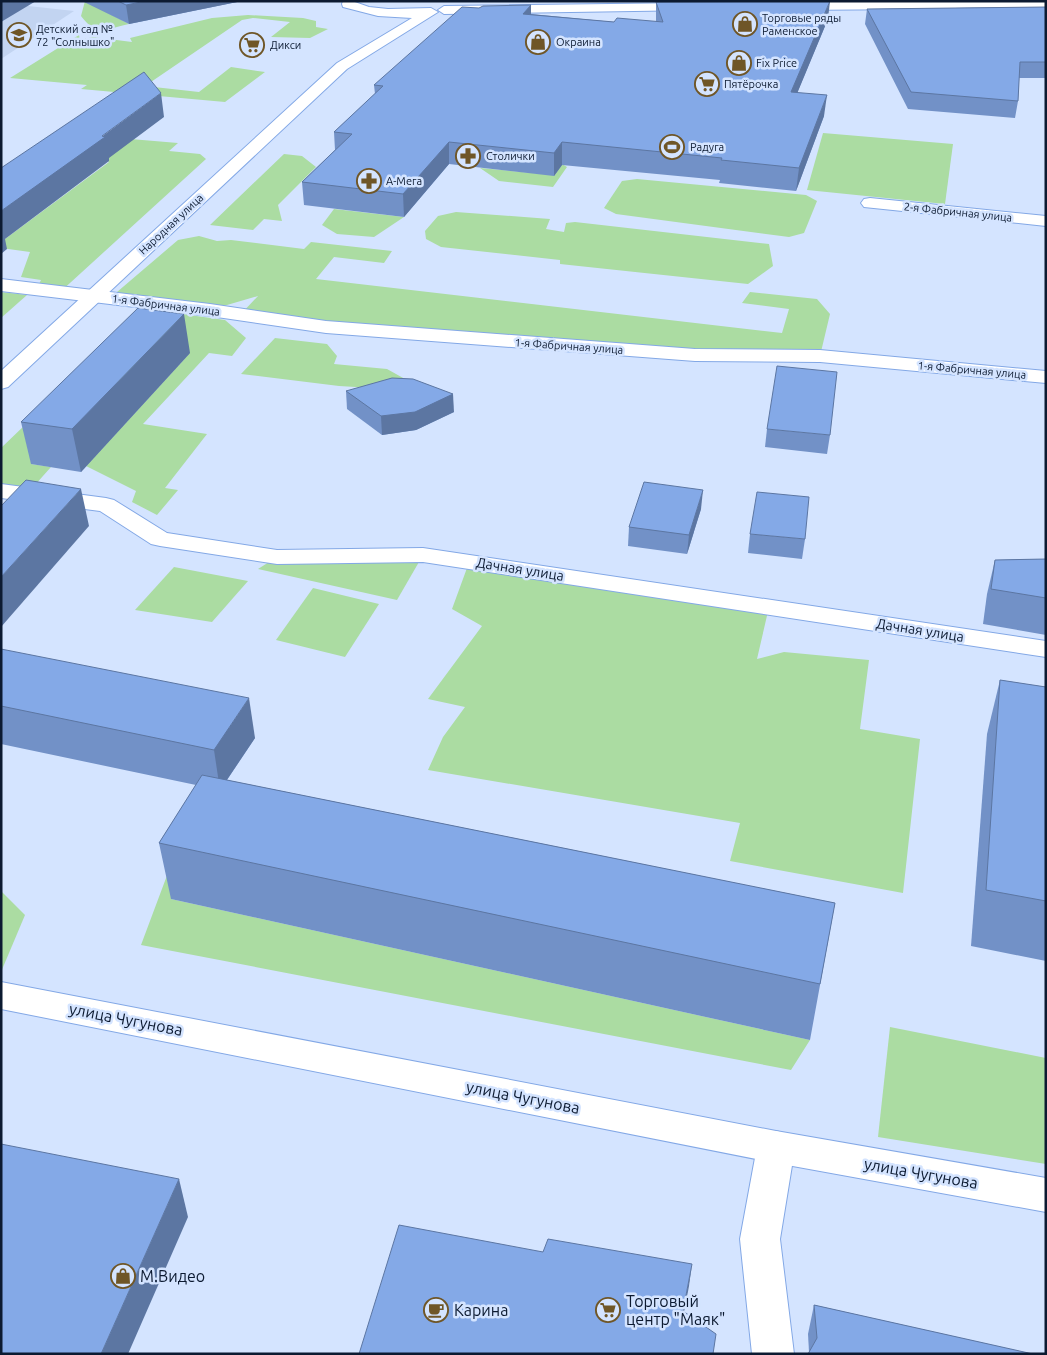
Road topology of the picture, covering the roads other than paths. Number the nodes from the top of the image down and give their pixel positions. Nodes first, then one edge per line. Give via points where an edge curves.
1 (465, 1) edge
2 (346, 2) edge
3 (1046, 4) edge
4 (777, 6) edge
5 (706, 7) edge
6 (437, 11) junction
7 (359, 23) dead end
8 (359, 39) dead end
9 (342, 66) junction
10 (870, 203) dead end
11 (1046, 220) edge
12 (1, 285) edge
13 (93, 296) junction
14 (1046, 377) edge
15 (1, 383) edge
16 (1, 491) edge
17 (1046, 649) edge
18 (1, 995) edge
19 (776, 1147) junction
20 (1046, 1195) edge
21 (772, 1354) edge

1 - 6 main road
2 - 6 main road via 382,13
2 - 7 main road
3 - 4 main road
5 - 6 main road
6 - 9 main road, Народная улица
8 - 9 main road, Народная улица
9 - 13 main road, Народная улица
10 - 11 main road, 2-я Фабричная улица
12 - 13 main road, 1-я Фабричная улица
13 - 14 main road, 1-я Фабричная улица via 326,327 695,355 820,356
13 - 15 main road, Народная улица
16 - 17 main road, Дачная улица via 106,505 160,539 277,557 423,555
18 - 19 main road, улица Чугунова
19 - 20 main road, улица Чугунова
19 - 21 main road via 760,1238

